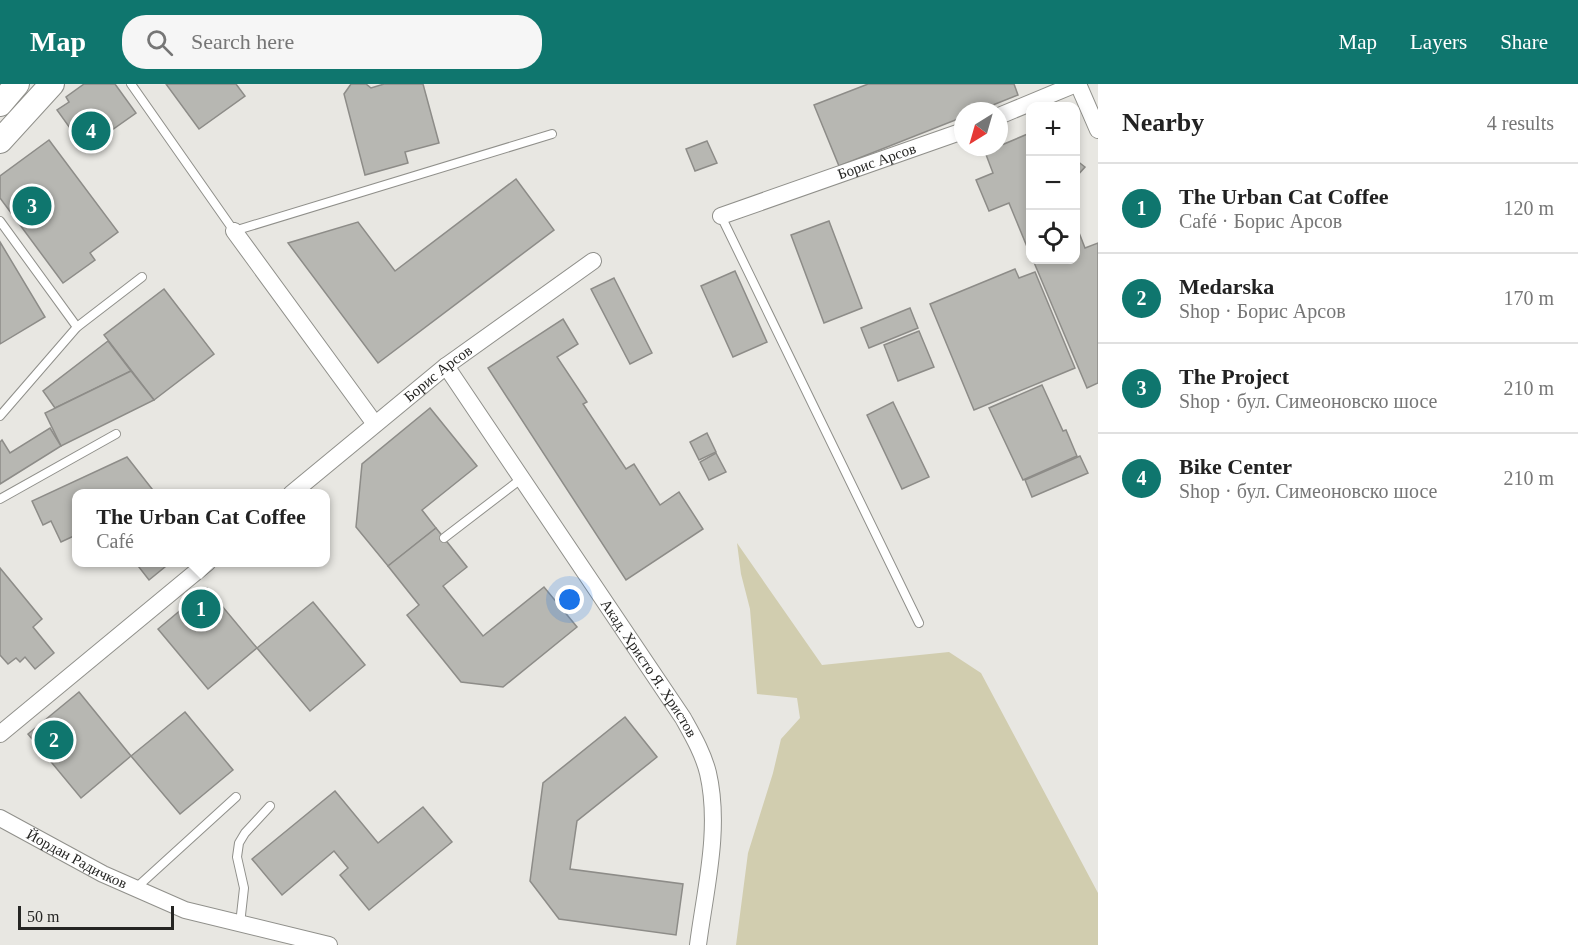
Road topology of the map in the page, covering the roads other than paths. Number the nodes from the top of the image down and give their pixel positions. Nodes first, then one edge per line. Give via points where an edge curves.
1 (17, 84) edge
2 (52, 84) edge
3 (131, 84) edge
4 (1077, 84) edge
5 (0, 104) edge
6 (1008, 112) edge
7 (1098, 129) edge
8 (552, 134) dead end
9 (954, 134) edge
10 (0, 141) edge
11 (721, 216) joint
12 (0, 221) edge
13 (234, 231) junction
14 (593, 261) dead end
15 (142, 277) dead end
16 (77, 327) junction
17 (446, 366) junction
18 (0, 416) edge
19 (375, 424) junction
20 (116, 434) dead end
21 (521, 479) junction
22 (297, 489) edge
23 (0, 499) edge
24 (444, 538) dead end
25 (202, 567) edge
26 (920, 622) dead end
27 (0, 735) edge
28 (237, 796) dead end
29 (270, 806) dead end
30 (0, 818) edge
31 (136, 889) junction
32 (240, 924) junction
33 (329, 945) edge
34 (698, 945) edge

1 - 5 main road
2 - 10 main road
3 - 13 lane
4 - 6 street
4 - 7 street
8 - 13 lane
9 - 11 street, Борис Арсов
11 - 26 lane
12 - 16 lane
13 - 19 street
14 - 17 street, Борис Арсов
15 - 16 lane
16 - 18 lane
17 - 19 street, Борис Арсов
17 - 21 street, Акад. Христо Я. Христов
19 - 22 street, Борис Арсов
20 - 23 lane
21 - 24 lane
21 - 34 street, Акад. Христо Я. Христов via 698,745 708,774 712,811
25 - 27 street
28 - 31 lane
29 - 32 lane via 239,843 237,857 244,888
30 - 31 street, Йордан Радичков
31 - 32 street, Йордан Радичков via 184,910
32 - 33 street, Йордан Радичков

